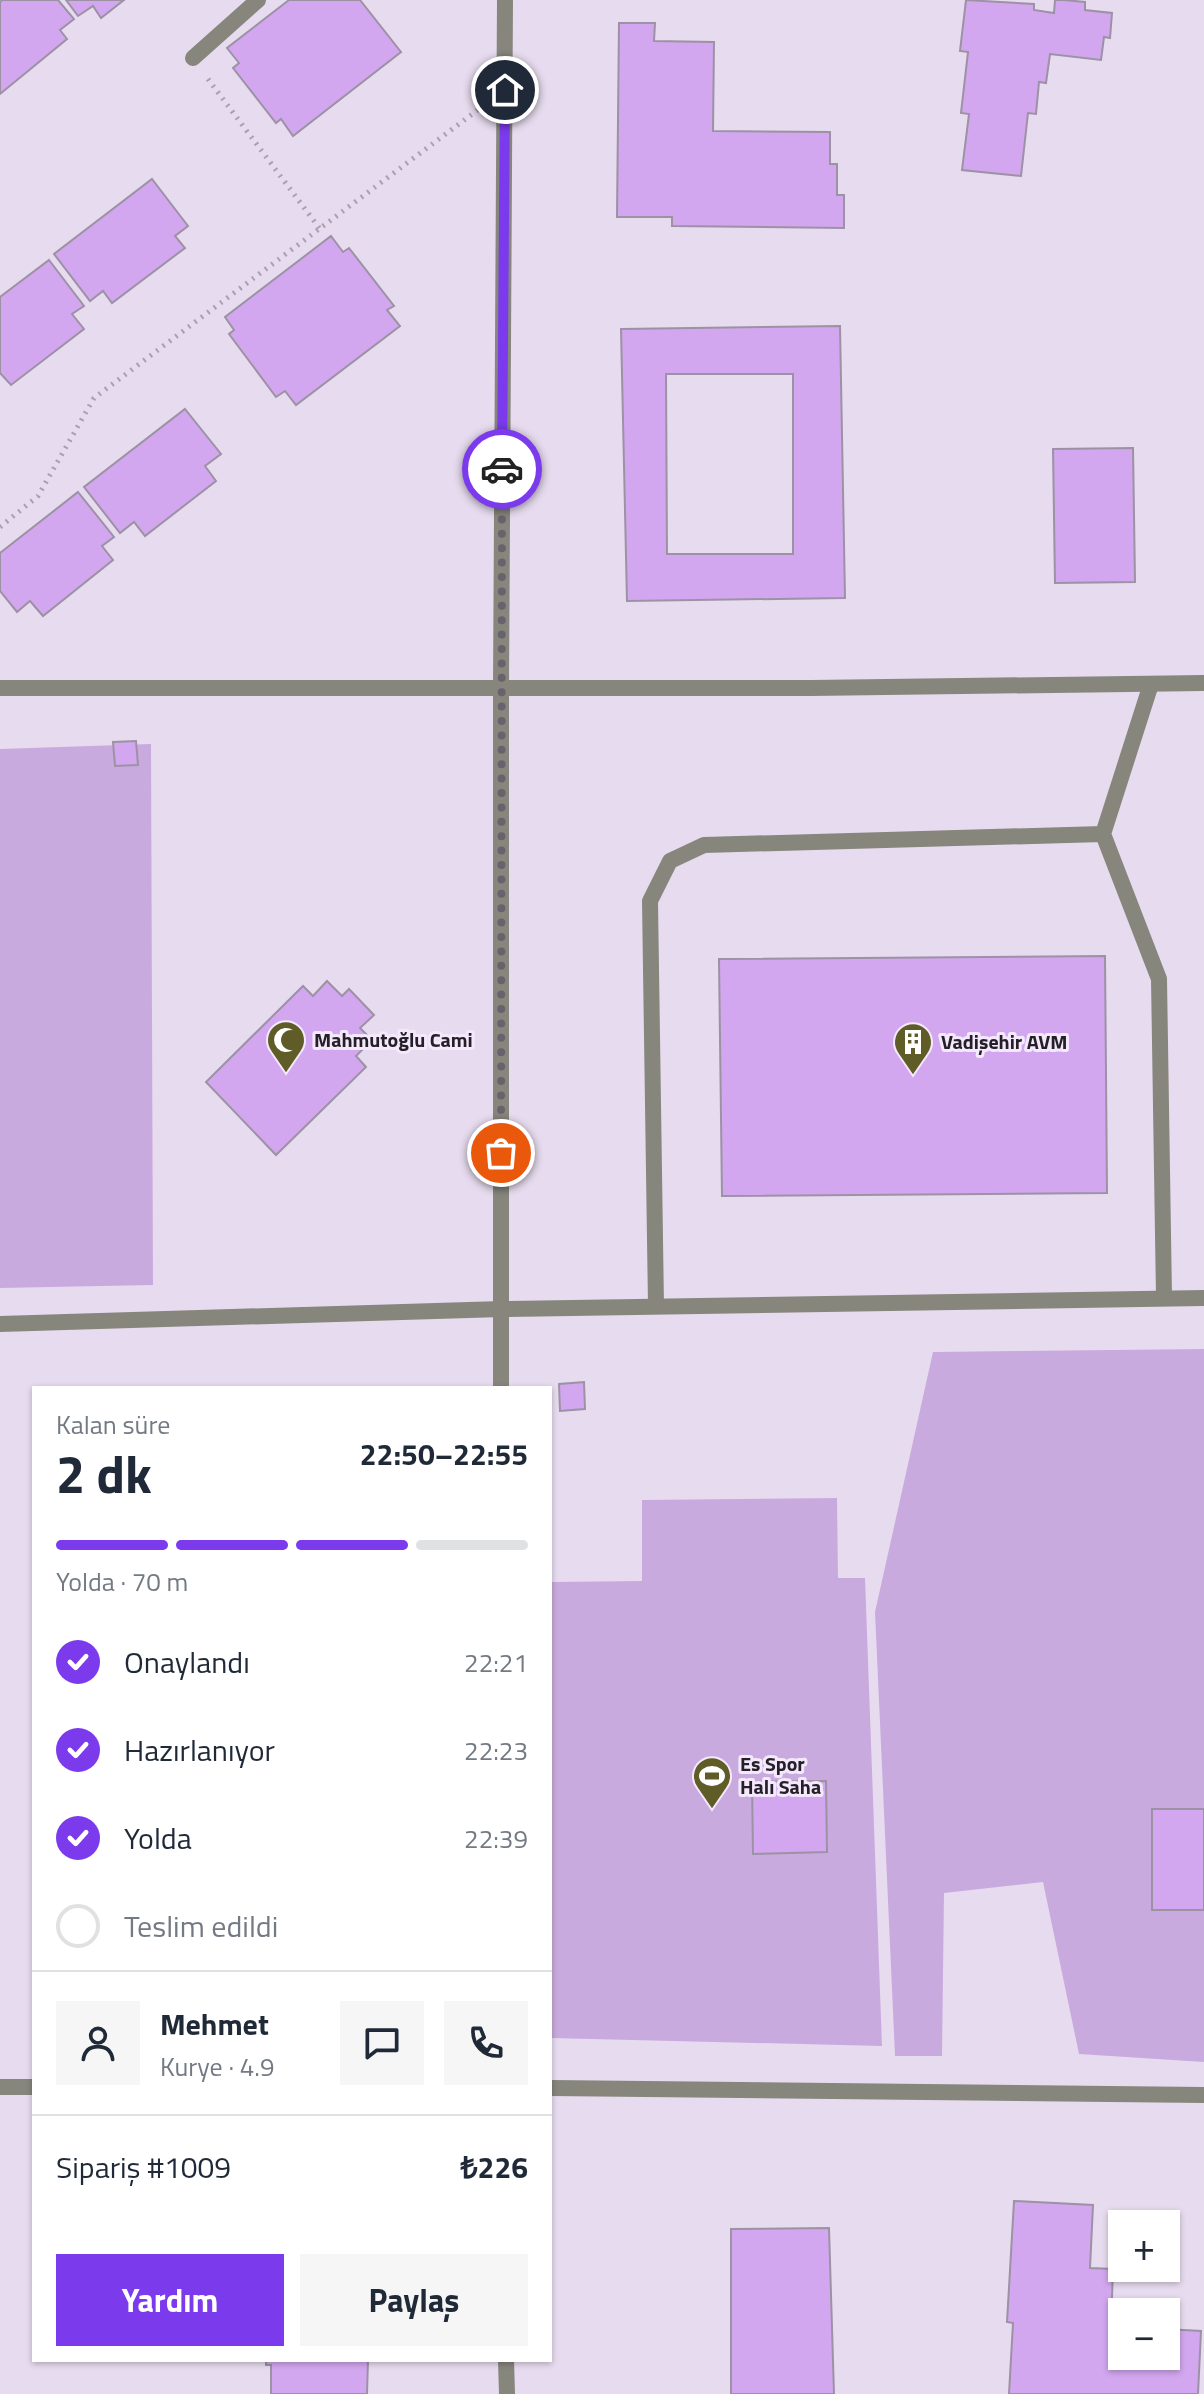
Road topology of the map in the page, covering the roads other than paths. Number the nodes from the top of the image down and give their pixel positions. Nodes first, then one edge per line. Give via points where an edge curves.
1 (258, 0) edge
2 (505, 0) edge
3 (193, 58) road end
4 (1204, 683) edge
5 (1151, 684) junction
6 (501, 687) junction
7 (0, 688) edge
8 (1103, 834) junction
9 (1164, 1297) junction
10 (1204, 1298) edge
11 (656, 1306) junction
12 (502, 1309) junction
13 (0, 1324) edge
14 (501, 1386) edge
15 (0, 2087) edge
16 (32, 2087) edge
17 (552, 2088) edge
18 (1204, 2095) edge
19 (506, 2362) edge
20 (507, 2394) edge

1 - 3 street
2 - 6 street
4 - 5 street
5 - 6 street
5 - 8 street
6 - 7 street
6 - 12 street
8 - 9 street via 1159,979
8 - 11 street via 704,845 670,861 650,901
9 - 10 street
9 - 11 street
11 - 12 street
12 - 13 street
12 - 14 street
15 - 16 street
17 - 18 street
19 - 20 street

